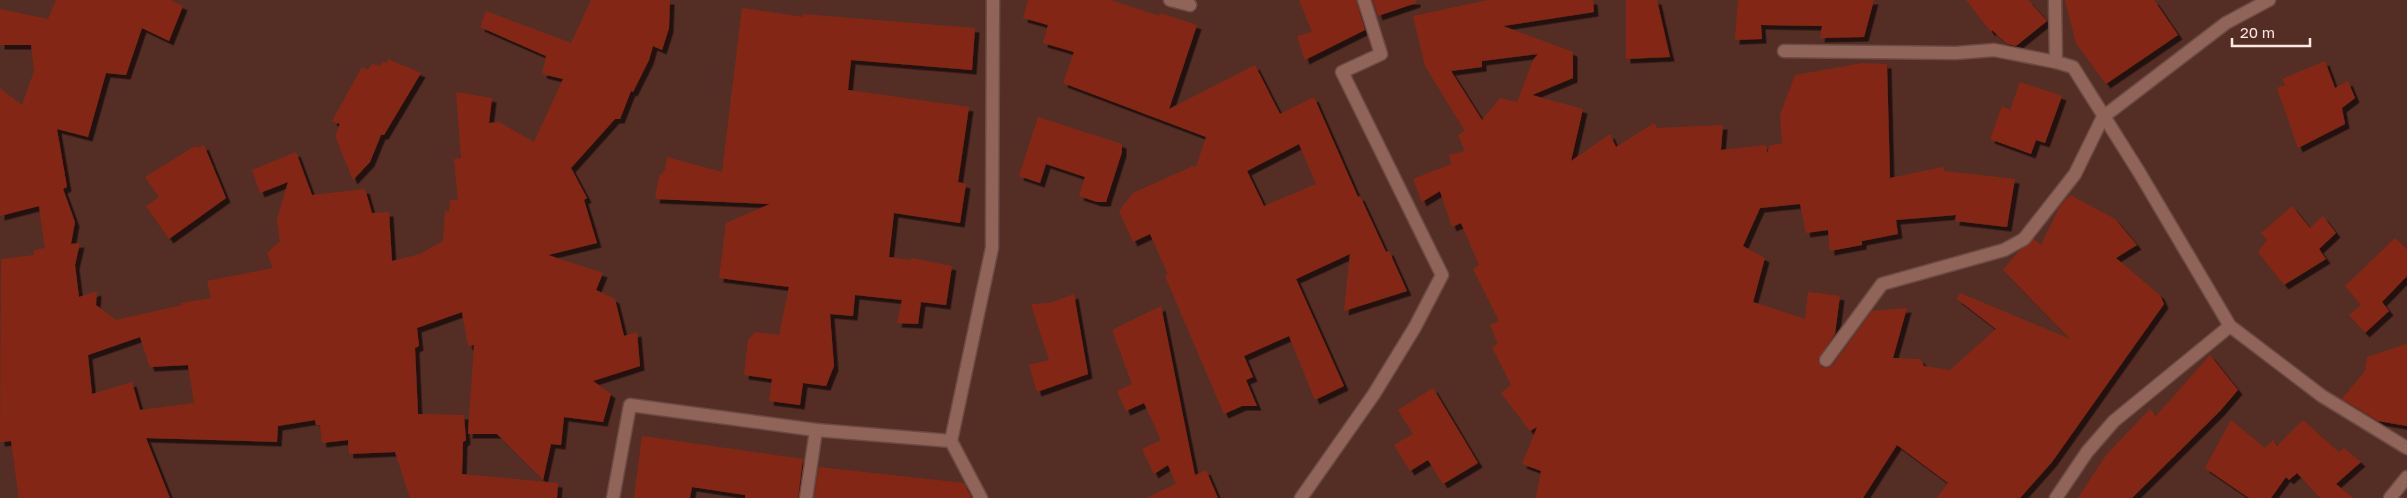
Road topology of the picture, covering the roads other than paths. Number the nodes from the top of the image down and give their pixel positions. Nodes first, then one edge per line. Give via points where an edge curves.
1 (992, 0) edge
2 (1170, 0) edge
3 (1364, 0) edge
4 (2055, 0) edge
5 (2269, 0) edge
6 (1190, 5) dead end
7 (1784, 52) dead end
8 (2056, 62) junction
9 (2104, 117) junction
10 (2230, 326) junction
11 (1826, 360) dead end
12 (816, 430) junction
13 (951, 441) junction
14 (2407, 448) edge
15 (2407, 478) edge
16 (613, 498) edge
17 (806, 498) edge
18 (981, 498) edge
19 (1301, 498) edge
20 (2056, 498) edge
21 (2390, 498) edge

1 - 13 street via 992,248
2 - 6 street
3 - 19 street via 1380,54 1342,72 1442,274 1415,327 1374,394
4 - 8 street
5 - 9 street via 2226,23
7 - 8 street via 1956,53 1994,50
8 - 9 street via 2072,67
9 - 10 street
9 - 11 street via 2075,174 2024,239 2004,250 1882,284
10 - 14 street via 2322,396
10 - 20 street via 2114,421 2087,452
12 - 13 street
12 - 16 street via 630,405
12 - 17 street
13 - 18 street
15 - 21 street

